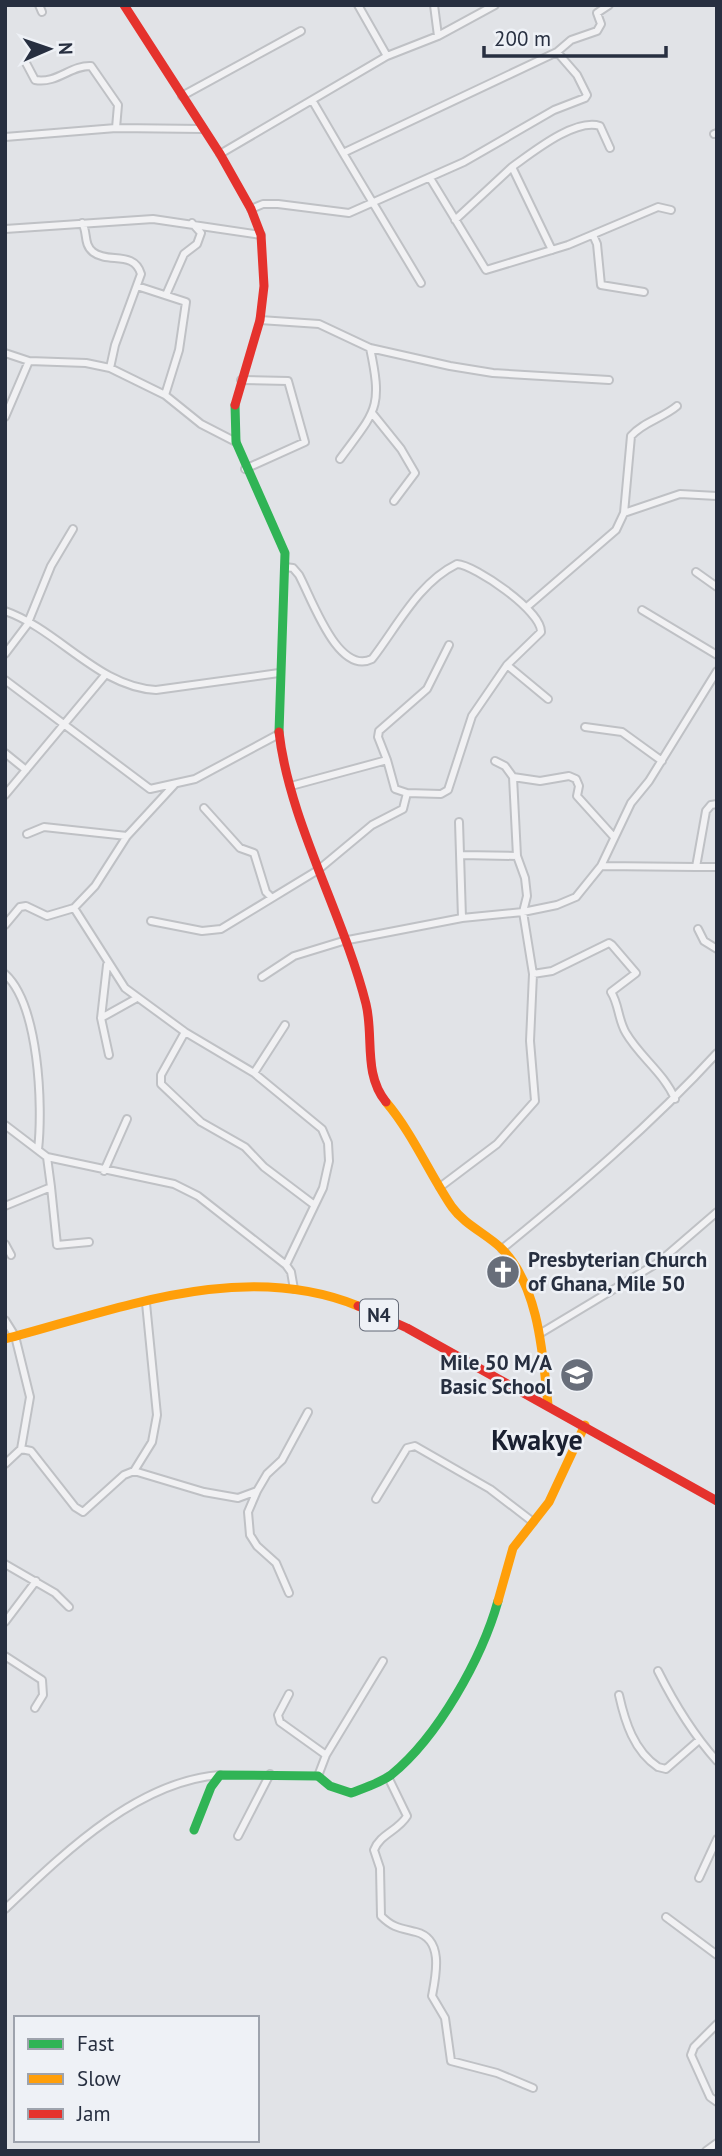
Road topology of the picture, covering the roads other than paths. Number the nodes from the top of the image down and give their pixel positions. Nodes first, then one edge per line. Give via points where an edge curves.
1 (124, 5) edge
2 (358, 5) edge
3 (434, 5) edge
4 (495, 5) edge
5 (609, 5) edge
6 (302, 31) dead end
7 (438, 36) junction
8 (557, 52) junction
9 (387, 56) junction
10 (26, 63) dead end
11 (182, 96) junction
12 (312, 100) junction
13 (116, 128) junction
14 (203, 129) junction
15 (5, 136) edge
16 (610, 148) dead end
17 (343, 153) junction
18 (220, 154) junction
19 (512, 167) junction
20 (430, 178) junction
21 (372, 202) junction
22 (251, 209) junction
23 (671, 210) dead end
24 (455, 220) junction
25 (82, 222) junction
26 (192, 223) junction
27 (5, 229) edge
28 (261, 235) junction
29 (593, 235) junction
30 (552, 250) junction
31 (421, 283) dead end
32 (137, 286) junction
33 (644, 292) dead end
34 (166, 295) junction
35 (260, 320) junction
36 (370, 348) junction
37 (5, 353) edge
38 (29, 361) junction
39 (110, 368) junction
40 (239, 380) junction
41 (609, 380) dead end
42 (165, 395) junction
43 (677, 406) dead end
44 (372, 413) junction
45 (5, 417) edge
46 (236, 442) junction
47 (340, 459) dead end
48 (245, 469) junction
49 (717, 496) edge
50 (394, 501) dead end
51 (624, 513) junction
52 (73, 529) dead end
53 (285, 567) junction
54 (696, 572) dead end
55 (717, 587) edge
56 (528, 606) junction
57 (642, 610) dead end
58 (5, 611) edge
59 (29, 619) junction
60 (449, 645) dead end
61 (5, 654) edge
62 (717, 655) edge
63 (507, 665) junction
64 (717, 671) edge
65 (279, 673) junction
66 (106, 674) junction
67 (5, 680) edge
68 (548, 699) dead end
69 (62, 723) junction
70 (585, 727) dead end
71 (279, 734) junction
72 (5, 753) edge
73 (387, 760) junction
74 (495, 761) dead end
75 (662, 761) junction
76 (26, 770) junction
77 (513, 777) junction
78 (175, 784) junction
79 (291, 786) junction
80 (407, 793) junction
81 (5, 795) edge
82 (717, 804) edge
83 (204, 808) dead end
84 (459, 822) dead end
85 (27, 834) dead end
86 (613, 835) junction
87 (127, 836) junction
88 (461, 855) junction
89 (517, 856) junction
90 (601, 866) junction
91 (696, 867) junction
92 (717, 867) edge
93 (318, 870) junction
94 (270, 896) junction
95 (74, 908) junction
96 (523, 912) junction
97 (462, 918) junction
98 (151, 921) dead end
99 (5, 925) edge
100 (698, 929) dead end
101 (344, 941) junction
102 (717, 949) edge
103 (107, 963) junction
104 (5, 974) edge
105 (533, 974) junction
106 (262, 977) dead end
107 (137, 998) junction
108 (101, 1018) junction
109 (285, 1025) dead end
110 (185, 1031) junction
111 (717, 1053) edge
112 (109, 1055) dead end
113 (254, 1073) junction
114 (675, 1099) junction
115 (127, 1119) dead end
116 (5, 1125) edge
117 (38, 1150) junction
118 (47, 1157) junction
119 (104, 1171) junction
120 (51, 1187) junction
121 (440, 1187) junction
122 (313, 1204) junction
123 (5, 1206) edge
124 (717, 1212) edge
125 (89, 1242) dead end
126 (5, 1244) edge
127 (502, 1249) junction
128 (11, 1255) dead end
129 (286, 1265) junction
130 (295, 1290) junction
131 (146, 1303) junction
132 (5, 1320) edge
133 (541, 1332) junction
134 (10, 1337) edge
135 (548, 1405) junction
136 (308, 1412) dead end
137 (585, 1425) junction
138 (21, 1449) junction
139 (5, 1464) edge
140 (134, 1471) junction
141 (257, 1491) junction
142 (238, 1498) junction
143 (376, 1499) dead end
144 (717, 1501) edge
145 (248, 1512) junction
146 (533, 1522) junction
147 (5, 1564) edge
148 (36, 1581) junction
149 (289, 1593) dead end
150 (69, 1607) dead end
151 (5, 1622) edge
152 (5, 1656) edge
153 (383, 1661) dead end
154 (658, 1671) dead end
155 (289, 1694) dead end
156 (619, 1695) dead end
157 (35, 1708) dead end
158 (698, 1741) junction
159 (326, 1755) junction
160 (717, 1761) edge
161 (270, 1774) junction
162 (220, 1775) junction
163 (318, 1776) junction
164 (388, 1777) junction
165 (194, 1830) dead end
166 (238, 1836) dead end
167 (717, 1839) edge
168 (699, 1878) dead end
169 (5, 1909) edge
170 (666, 1917) dead end
171 (717, 1955) edge
172 (717, 2025) edge
173 (533, 2088) dead end
174 (717, 2102) edge
175 (717, 2143) edge
176 (706, 2151) edge

1 - 11 main road
2 - 9 street
3 - 7 street
4 - 7 street
5 - 8 street via 597,13 601,24 597,31 571,40
6 - 11 street
7 - 9 street
8 - 17 street
8 - 20 street via 578,75 585,98 554,110 484,153
9 - 12 street
10 - 13 street via 35,80 44,82 91,66 118,105
11 - 14 main road
12 - 17 street
12 - 18 street
13 - 14 street
13 - 15 street
14 - 18 main road
16 - 19 street via 600,126 591,123 550,139
17 - 21 street
18 - 22 main road
19 - 24 street
19 - 30 street
20 - 21 street
20 - 24 street
21 - 22 street via 349,213 278,204
21 - 31 street
22 - 28 main road
23 - 29 street via 659,207
24 - 30 street via 486,270
25 - 26 street via 153,219
25 - 27 street
25 - 32 street via 94,253 137,265 141,274
26 - 28 street
26 - 34 street via 201,233 199,239 184,254
28 - 35 main road
29 - 30 street
29 - 33 street via 601,285
32 - 34 street
32 - 39 street
34 - 42 street via 183,298 186,309
35 - 36 street via 319,324
35 - 40 main road
36 - 41 street via 493,373
36 - 44 street via 378,395
37 - 38 street
38 - 39 street
38 - 45 street
39 - 42 street
40 - 46 main road via 233,420
40 - 48 street via 288,381 305,442
42 - 46 street via 201,424
43 - 51 street via 631,436
44 - 47 street
44 - 50 street via 415,473
46 - 48 main road
48 - 53 main road via 283,547
49 - 51 street via 680,494
51 - 56 street via 616,530
52 - 59 street via 51,566
53 - 56 street via 299,575 337,648 356,663 372,659 408,607 457,564 469,567
53 - 65 main road
54 - 55 street
56 - 63 street via 541,632
57 - 62 street
58 - 59 street
59 - 61 street
59 - 66 street
60 - 73 street via 427,689 379,731
63 - 68 street
63 - 80 street via 472,716 448,790
64 - 75 street
65 - 66 street via 156,690 138,689
65 - 71 main road
66 - 69 street
67 - 69 street
69 - 76 street
69 - 78 street via 142,785 150,789
70 - 75 street via 622,733
71 - 78 street via 209,772
71 - 79 main road
72 - 76 street
73 - 79 street
73 - 80 street via 395,789
74 - 77 street
75 - 86 street
76 - 81 street
77 - 86 street via 576,779 577,796
77 - 89 street
78 - 87 street
79 - 93 main road
80 - 93 street via 403,809 372,825
82 - 91 street via 706,811
83 - 94 street via 240,848 254,853
84 - 88 street
85 - 87 street via 44,828
86 - 90 street
87 - 95 street via 95,886
88 - 89 street
88 - 97 street
89 - 96 street via 527,896
90 - 91 street
90 - 96 street via 576,897
91 - 92 street
93 - 94 street
93 - 101 main road
94 - 98 street via 221,929 202,931
95 - 99 street via 47,916 20,907
95 - 103 street
96 - 97 street
96 - 105 street
97 - 101 street
100 - 102 street via 704,941
101 - 106 street via 294,956
101 - 121 main road via 366,1005 378,1092 398,1116
103 - 107 street
103 - 108 street
104 - 117 street via 20,991 29,1026 39,1100
105 - 114 street via 552,971 612,945 636,973 611,992 622,1025 663,1076
105 - 121 street via 530,1041 535,1101 497,1144
107 - 108 street
107 - 110 street
108 - 112 street
109 - 113 street
110 - 113 street
110 - 122 street via 161,1075 161,1084 201,1122 245,1147
111 - 114 street
113 - 122 street via 322,1129 329,1161 323,1188
114 - 127 street
115 - 119 street
116 - 117 street
117 - 118 street
118 - 119 street
118 - 120 street
119 - 129 street via 161,1179 198,1196
120 - 123 street
120 - 125 street via 57,1245
121 - 127 main road via 467,1224
122 - 129 street
124 - 133 street via 659,1262
126 - 128 street
127 - 133 main road via 526,1288
129 - 130 street
130 - 131 main road, N4 via 250,1286
130 - 135 main road, N4 via 327,1293 367,1309
131 - 134 main road, N4
131 - 140 street via 157,1415 152,1442
132 - 134 street
133 - 135 main road
134 - 138 street via 30,1397
135 - 137 main road, N4
136 - 141 street via 282,1460
137 - 144 main road, N4
137 - 146 main road via 549,1502
138 - 139 street
138 - 140 street via 31,1451 83,1512
140 - 142 street
141 - 142 street
141 - 145 street
142 - 145 street
143 - 146 street via 407,1448 415,1446 490,1489
145 - 149 street via 250,1535 276,1563
146 - 164 main road via 508,1560 490,1632 469,1674 418,1748
147 - 148 street
148 - 150 street
148 - 151 street
152 - 157 street via 42,1680 43,1695
153 - 159 street
154 - 158 street
155 - 159 street via 278,1715 279,1723
156 - 158 street via 636,1744 657,1768 666,1769
158 - 160 street
159 - 163 street
161 - 162 main road
161 - 163 main road
161 - 166 street
162 - 165 main road
162 - 169 street via 195,1776 151,1795 68,1848
163 - 164 main road via 351,1793
164 - 173 street via 407,1816 374,1850 380,1868 381,1916 390,1926 422,1934 435,1951 438,1967 432,1996 445,2018 451,2061
167 - 168 street
170 - 171 street
172 - 174 street via 691,2055 710,2097
175 - 176 street

